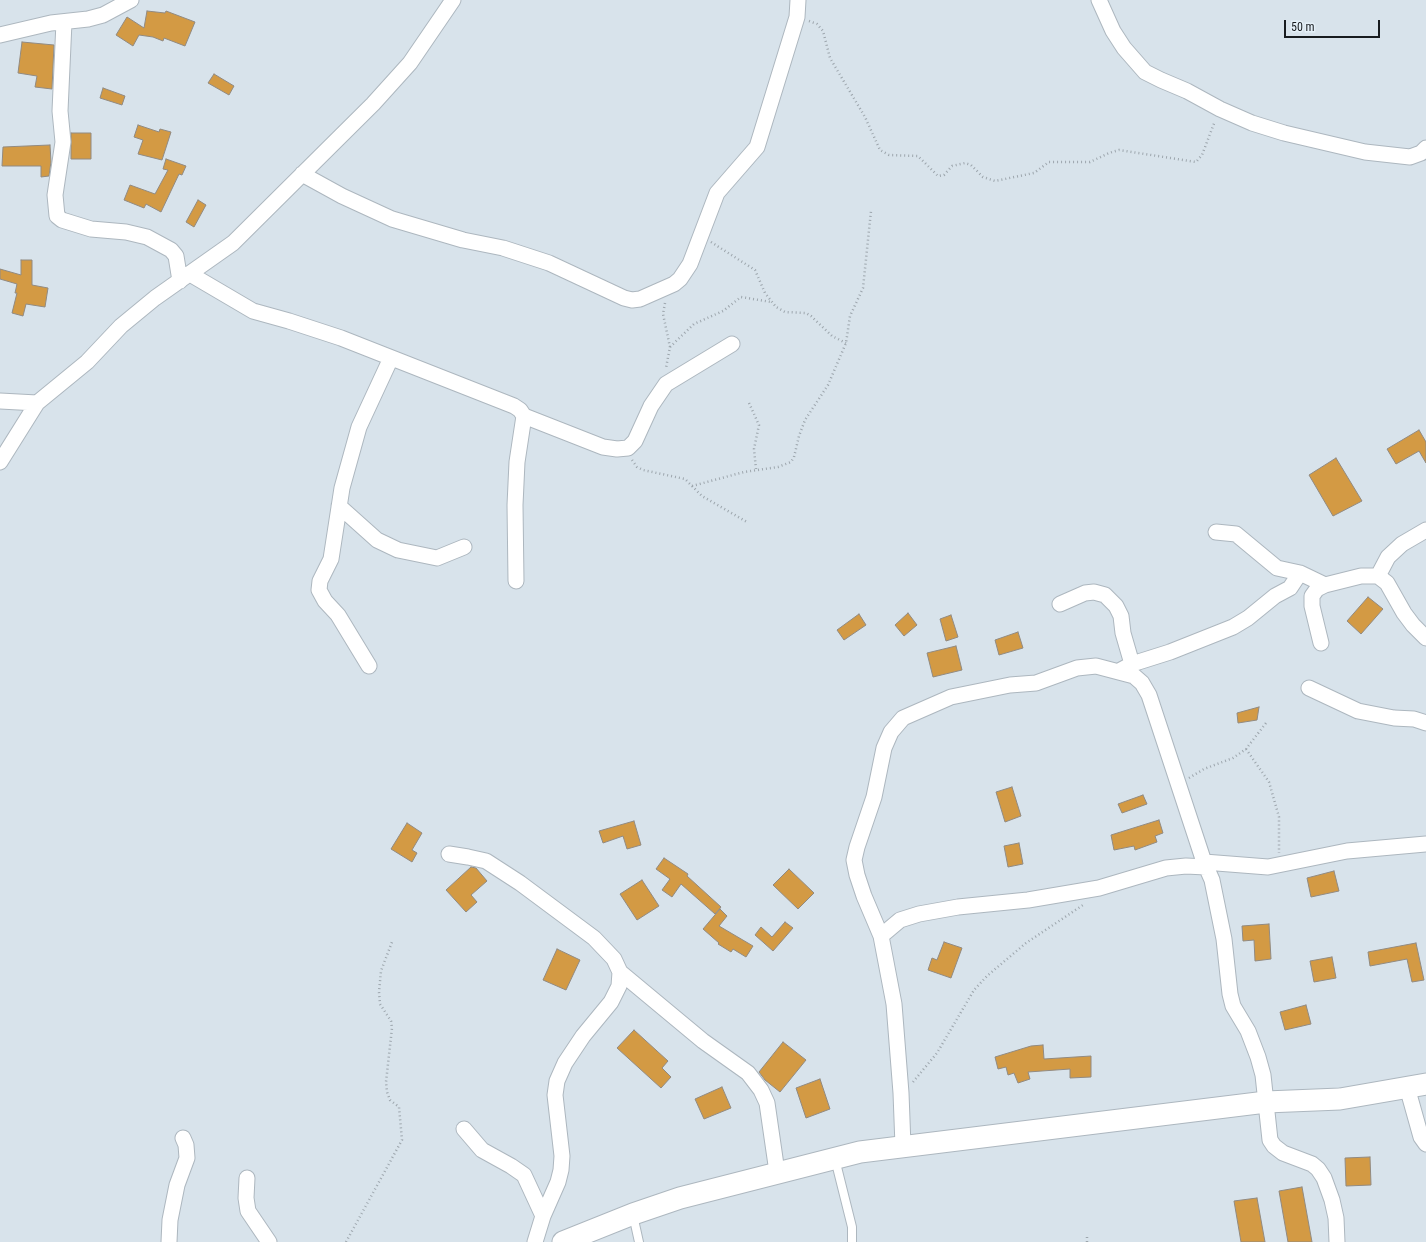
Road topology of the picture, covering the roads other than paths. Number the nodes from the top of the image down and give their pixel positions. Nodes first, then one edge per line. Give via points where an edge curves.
1 (131, 0) edge
2 (453, 0) edge
3 (798, 0) edge
4 (1098, 0) edge
5 (64, 22) junction
6 (0, 35) edge
7 (1426, 148) edge
8 (302, 174) junction
9 (185, 277) junction
10 (732, 344) dead end
11 (391, 358) junction
12 (0, 401) edge
13 (37, 403) junction
14 (524, 416) junction
15 (0, 462) edge
16 (340, 506) junction
17 (1426, 530) edge
18 (1216, 532) dead end
19 (464, 547) dead end
20 (1300, 573) junction
21 (1378, 576) junction
22 (516, 581) dead end
23 (1326, 585) junction
24 (1060, 604) dead end
25 (1426, 638) edge
26 (1321, 643) dead end
27 (369, 666) dead end
28 (1126, 667) junction
29 (1309, 688) dead end
30 (1426, 723) edge
31 (1426, 844) edge
32 (449, 854) dead end
33 (1205, 864) junction
34 (881, 936) junction
35 (620, 972) junction
36 (1416, 1086) edge
37 (1266, 1102) junction
38 (464, 1129) dead end
39 (183, 1138) dead end
40 (1426, 1144) edge
41 (903, 1146) junction
42 (835, 1158) junction
43 (777, 1172) junction
44 (247, 1178) dead end
45 (633, 1214) junction
46 (543, 1216) junction
47 (169, 1242) edge
48 (270, 1242) edge
49 (535, 1242) edge
50 (563, 1242) edge
51 (639, 1242) edge
52 (852, 1242) edge
53 (1337, 1242) edge

1 - 5 street via 103,15
2 - 8 street via 410,63 373,104
3 - 8 street via 797,17 760,139 751,155 717,193 690,264 680,279 640,299 624,298 549,263 503,248 463,240 392,219
4 - 7 street via 1124,48 1145,72 1220,109 1284,133 1365,152 1410,156 1421,153
5 - 6 street
5 - 9 street via 60,104 63,142 56,195 57,216 91,229 147,237 171,250
8 - 9 street via 233,243
9 - 11 street via 253,311 296,323
9 - 13 street via 122,326 87,362
10 - 14 street via 666,384 651,406 640,433 628,448 603,447
11 - 14 street via 514,406
11 - 16 street via 359,427 342,488
12 - 13 street
13 - 15 street
14 - 22 street via 514,506
16 - 19 street via 377,540 398,550 437,558
16 - 27 street via 331,559 319,590 338,615
17 - 21 street via 1402,544 1388,557
18 - 20 street via 1236,534 1277,568
20 - 23 street
20 - 28 street via 1290,588 1233,627
21 - 23 street via 1362,576
21 - 25 street via 1388,583 1404,613
23 - 26 street via 1317,589 1312,596
24 - 28 street via 1085,593 1105,595 1116,606 1120,616
28 - 33 street via 1149,695
28 - 34 street via 1077,668 1036,683 1010,685 951,697 912,713 896,725 884,748 874,797 856,847 854,860 864,896
29 - 30 street via 1358,711 1394,718 1414,718
31 - 33 street via 1347,852 1279,865 1251,867
32 - 35 street via 486,861 520,883 594,938 614,959
33 - 34 street via 1166,868 1099,888 1028,900 958,906 919,914 900,920
33 - 37 street via 1217,903 1233,1006 1248,1031 1258,1057
34 - 41 street via 894,1004
35 - 43 street via 703,1041 748,1073 767,1103
35 - 46 street via 619,986 611,1002 583,1036 557,1080 561,1170
36 - 37 main road via 1340,1099
36 - 40 street via 1420,1137
37 - 41 main road
37 - 53 street via 1270,1140 1274,1146 1283,1153 1312,1164 1324,1178 1336,1218
38 - 46 street via 482,1150 524,1175
39 - 47 street via 187,1158 177,1185 170,1220
41 - 42 main road
42 - 43 main road
42 - 52 lane via 850,1219
43 - 45 main road via 680,1198
44 - 48 street via 248,1211
45 - 50 main road
45 - 51 lane
46 - 49 street

